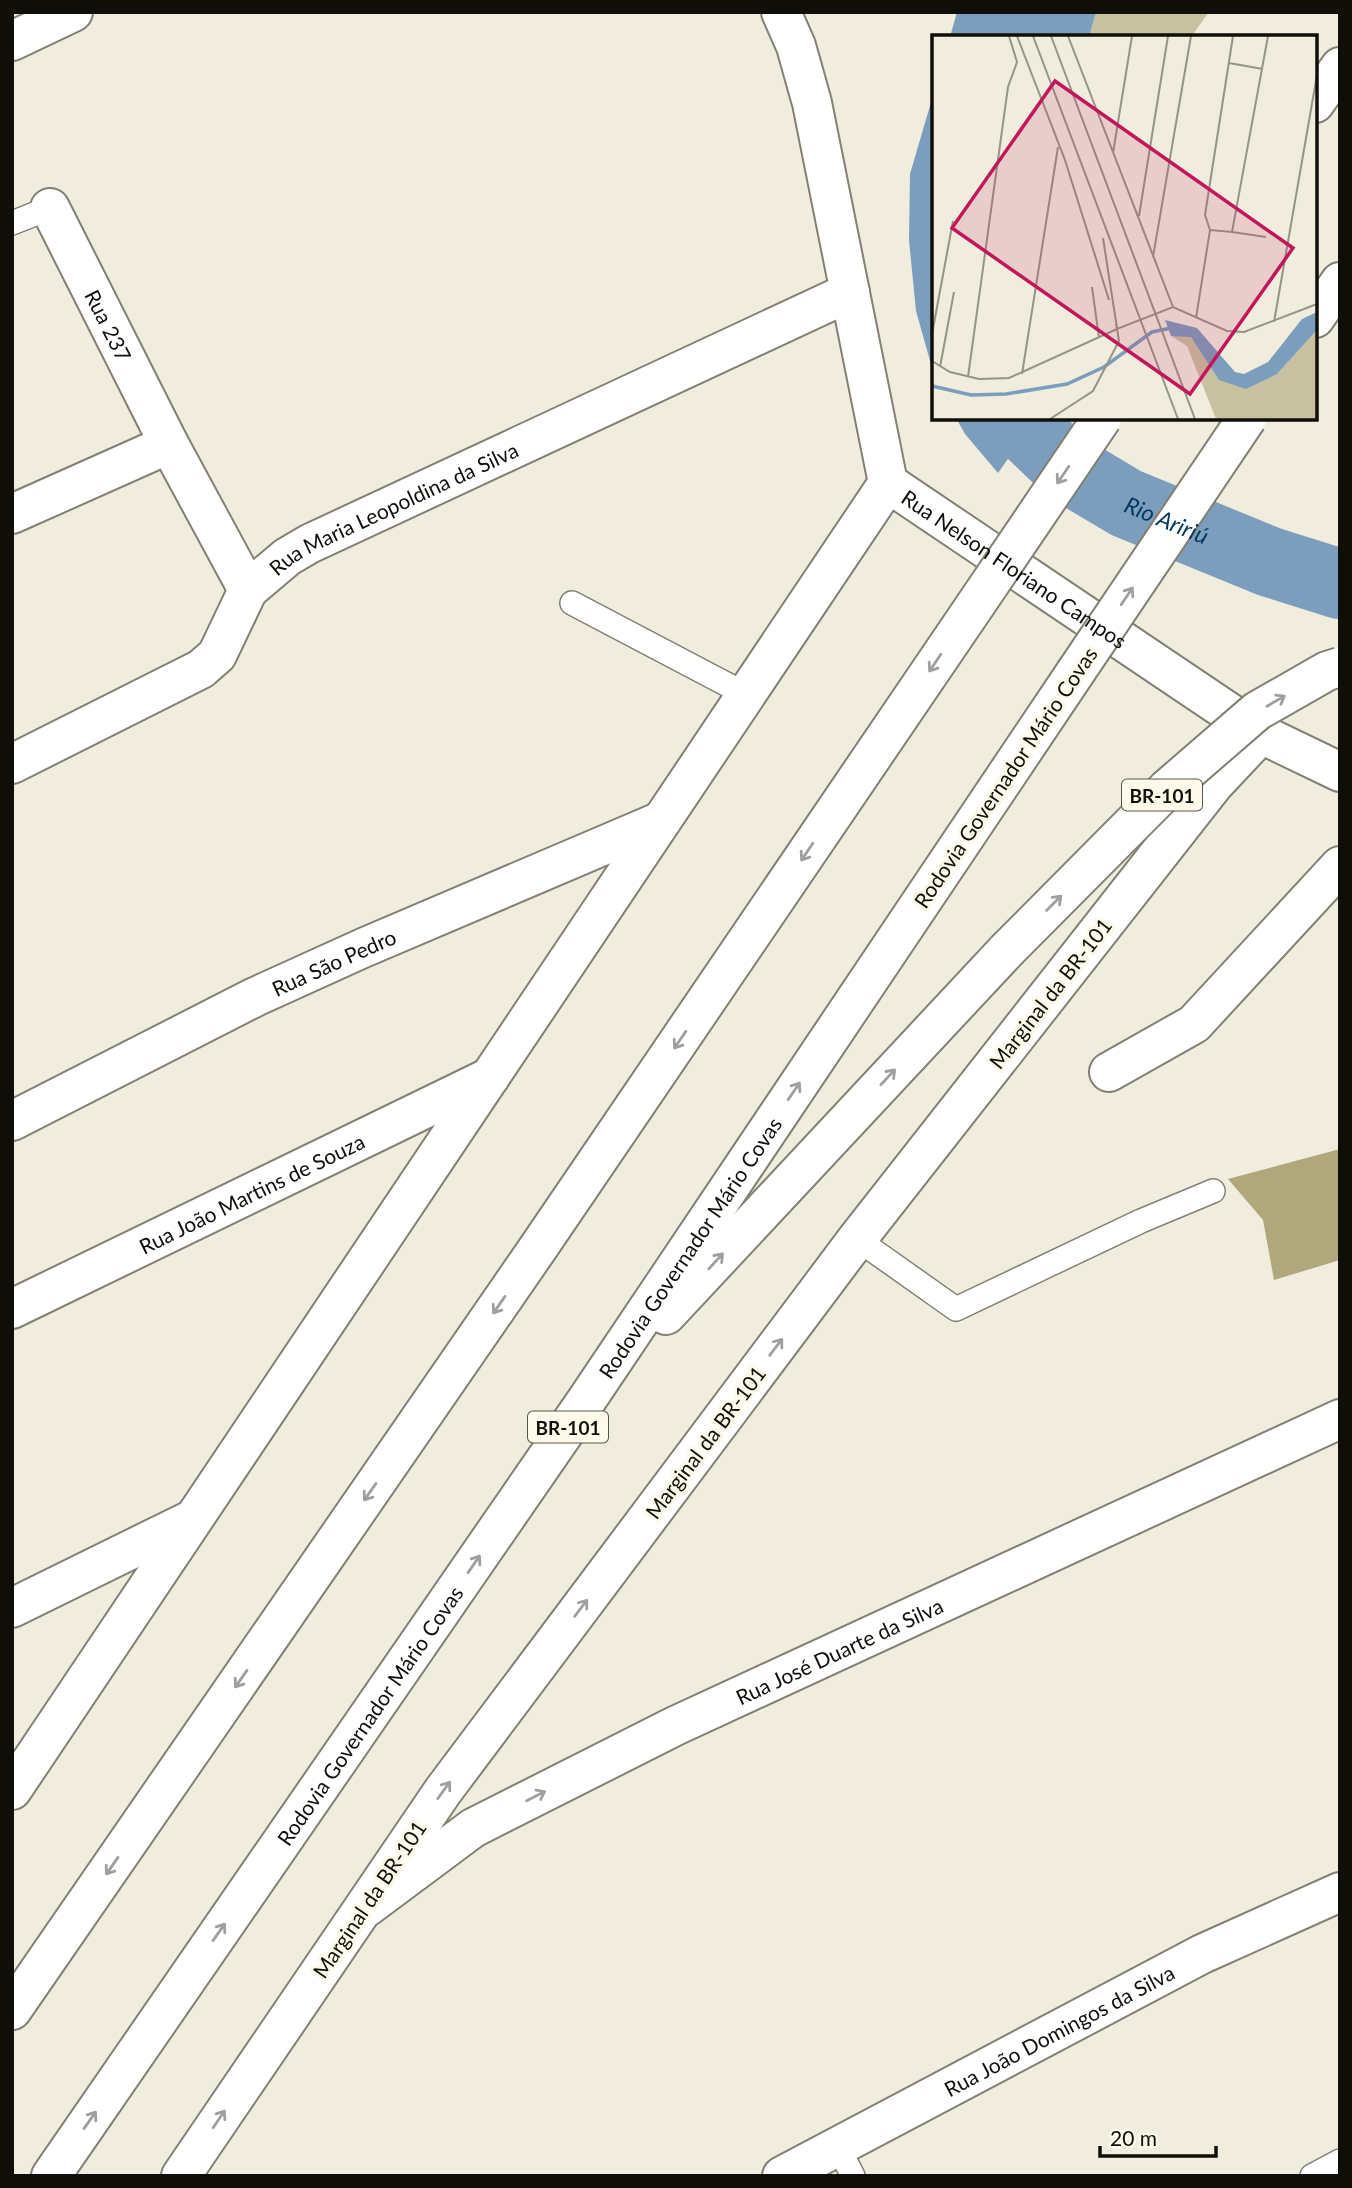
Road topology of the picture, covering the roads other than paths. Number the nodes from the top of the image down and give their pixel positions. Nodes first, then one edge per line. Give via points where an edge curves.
1 (72, 12) edge
2 (781, 12) edge
3 (12, 41) edge
4 (1340, 67) edge
5 (1317, 100) edge
6 (50, 208) joint
7 (12, 223) edge
8 (1340, 282) edge
9 (850, 292) junction
10 (1317, 315) edge
11 (1100, 420) edge
12 (1246, 420) edge
13 (169, 444) junction
14 (888, 484) junction
15 (12, 514) edge
16 (248, 590) junction
17 (572, 603) dead end
18 (1340, 667) edge
19 (747, 695) junction
20 (1261, 734) junction
21 (12, 764) edge
22 (1340, 772) edge
23 (661, 821) junction
24 (1340, 866) edge
25 (1109, 1072) dead end
26 (490, 1077) junction
27 (12, 1121) edge
28 (1213, 1191) dead end
29 (857, 1240) junction
30 (12, 1309) edge
31 (586, 1401) junction
32 (1340, 1419) edge
33 (193, 1519) junction
34 (12, 1608) edge
35 (12, 1790) edge
36 (1340, 1892) edge
37 (357, 1915) junction
38 (12, 2010) edge
39 (1340, 2161) edge
40 (845, 2162) edge
41 (51, 2176) edge
42 (181, 2176) edge
43 (782, 2176) edge
44 (1312, 2176) edge

1 - 3 main road
2 - 9 main road, Rua Nelson Floriano Campos via 812,103
4 - 5 main road
6 - 7 lane
6 - 13 main road, Rua 237
8 - 10 main road
9 - 14 main road, Rua Nelson Floriano Campos
9 - 16 main road, Rua Maria Leopoldina da Silva via 309,544
11 -> 38 main road, bridge via 538,1248
31 -> 12 main road, Rodovia Governador Mário Covas / BR-101, bridge
13 - 15 main road
13 - 16 main road, Rua Maria Leopoldina da Silva
14 - 19 main road
14 - 20 main road, Rua Nelson Floriano Campos
16 - 21 main road via 217,655 201,669
17 - 19 lane
31 -> 18 main road, BR-101, bridge via 1006,951 1168,788 1257,711
19 - 23 main road
20 - 22 main road, Rua Nelson Floriano Campos
20 - 29 main road, Marginal da BR-101 via 1214,784
23 - 26 main road
23 - 27 main road, Rua São Pedro via 279,986
24 - 25 main road via 1194,1024
26 - 30 main road, Rua João Martins de Souza
26 - 33 main road
28 - 29 lane via 956,1309
37 -> 29 main road, Marginal da BR-101 via 443,1791
41 -> 31 main road, Rodovia Governador Mário Covas / BR-101
37 -> 32 main road, Rua José Duarte da Silva via 473,1828 675,1726
33 - 34 main road
33 - 35 main road
36 - 40 main road, Rua João Domingos da Silva via 1202,1954
42 -> 37 main road, Marginal da BR-101
39 - 44 lane
40 - 43 main road, Rua João Domingos da Silva

